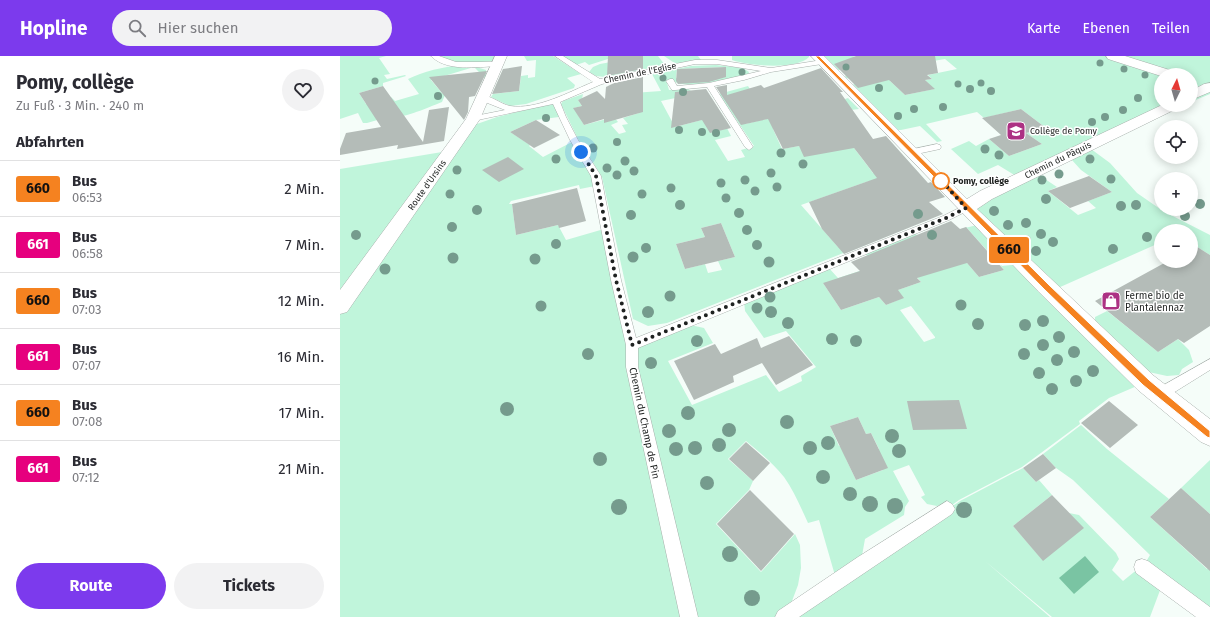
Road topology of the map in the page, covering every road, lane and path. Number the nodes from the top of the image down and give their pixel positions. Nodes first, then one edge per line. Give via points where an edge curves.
1 (434, 56) edge
2 (558, 56) edge
3 (1112, 56) edge
4 (820, 59) edge
5 (499, 60) edge
6 (771, 70) junction
7 (1154, 70) edge
8 (670, 81) dead end
9 (599, 82) junction
10 (1198, 83) edge
11 (709, 85) junction
12 (1209, 87) edge
13 (1198, 92) edge
14 (483, 98) junction
15 (556, 100) junction
16 (524, 108) junction
17 (1158, 112) edge
18 (473, 119) junction
19 (937, 147) dead end
20 (749, 148) dead end
21 (912, 152) junction
22 (966, 208) junction
23 (340, 306) edge
24 (632, 345) junction
25 (1210, 364) edge
26 (1160, 394) junction
27 (1210, 434) edge
28 (947, 510) dead end
29 (1142, 567) dead end
30 (689, 617) edge
31 (784, 617) edge
32 (1210, 617) edge

1 - 5 lane via 450,63
2 - 9 lane
3 - 7 street
4 - 6 lane, Chemin de l'Eglise
4 - 21 street
5 - 14 street, Route d'Ursins
6 - 9 lane, Chemin de l'Eglise via 716,62 696,62 618,76
6 - 11 lane
8 - 11 lane via 675,88
9 - 15 lane, Chemin de l'Eglise
10 - 12 street
11 - 20 lane
12 - 13 street
14 - 16 lane via 508,108
14 - 18 street, Route d'Ursins
15 - 16 lane
15 - 24 lane, Chemin du Champ de Pin via 565,123 596,176 616,280
16 - 18 lane
17 - 22 street, Chemin du Pâquis via 986,195
18 - 23 street, Route d'Ursins
19 - 21 lane
21 - 22 street
22 - 24 lane
22 - 26 street
24 - 30 lane, Chemin du Champ de Pin via 632,367
25 - 26 lane
26 - 27 street
28 - 31 lane via 864,562
29 - 32 lane

